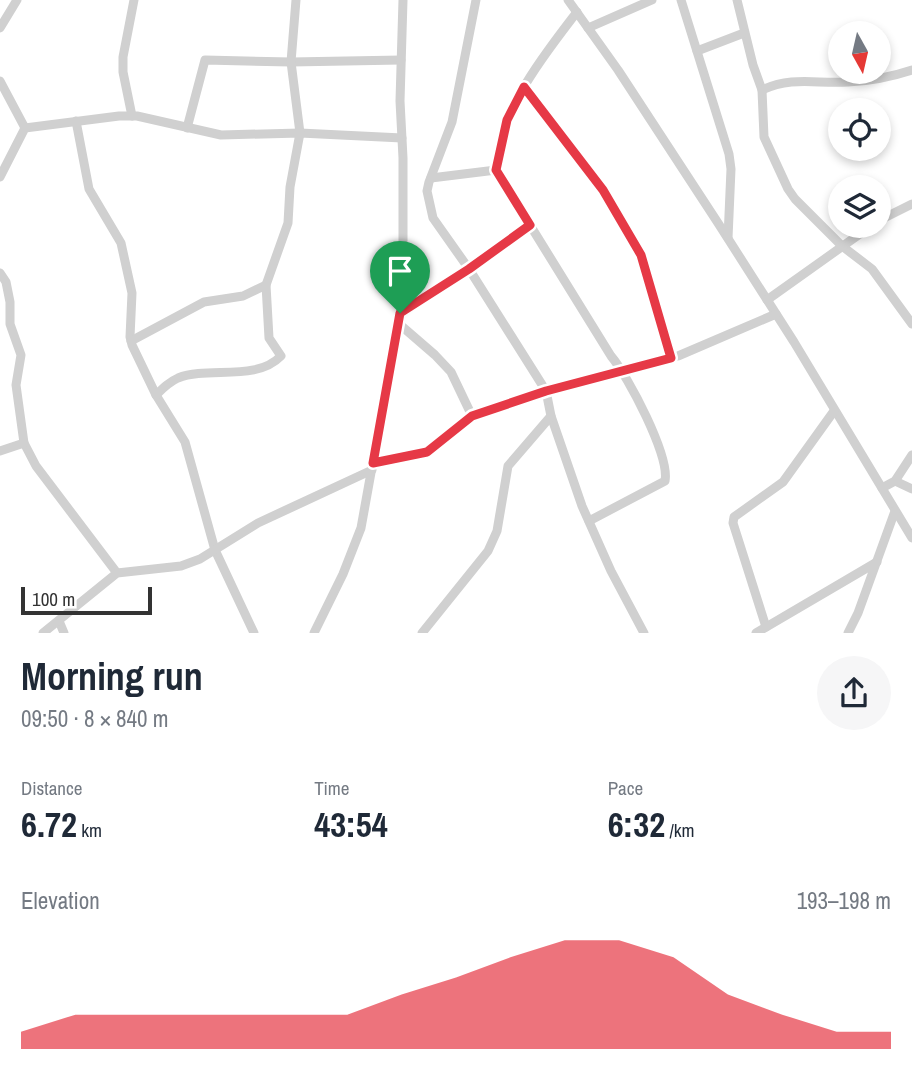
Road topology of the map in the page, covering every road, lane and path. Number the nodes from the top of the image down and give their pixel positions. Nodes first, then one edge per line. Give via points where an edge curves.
1 (17, 0) edge
2 (134, 0) edge
3 (296, 0) edge
4 (403, 0) edge
5 (476, 0) edge
6 (568, 0) edge
7 (652, 0) edge
8 (681, 0) edge
9 (737, 0) edge
10 (577, 12) junction
11 (0, 28) edge
12 (589, 28) junction
13 (744, 33) junction
14 (697, 51) junction
15 (401, 60) junction
16 (291, 62) junction
17 (912, 69) edge
18 (0, 81) edge
19 (524, 87) junction
20 (762, 90) junction
21 (132, 116) junction
22 (76, 121) junction
23 (25, 128) junction
24 (187, 128) junction
25 (300, 133) junction
26 (402, 138) junction
27 (496, 170) junction
28 (0, 177) edge
29 (431, 178) junction
30 (912, 204) edge
31 (891, 214) edge
32 (530, 225) junction
33 (728, 238) junction
34 (854, 238) edge
35 (842, 246) junction
36 (469, 269) junction
37 (0, 272) edge
38 (266, 285) junction
39 (767, 300) junction
40 (400, 313) junction
41 (776, 314) junction
42 (398, 323) junction
43 (912, 324) edge
44 (131, 341) junction
45 (671, 358) junction
46 (624, 372) junction
47 (546, 391) junction
48 (156, 394) junction
49 (834, 411) junction
50 (472, 416) junction
51 (551, 416) junction
52 (23, 443) junction
53 (0, 451) edge
54 (912, 455) edge
55 (372, 466) junction
56 (895, 481) junction
57 (882, 488) junction
58 (912, 489) edge
59 (895, 511) junction
60 (589, 521) junction
61 (912, 538) edge
62 (215, 550) junction
63 (877, 562) junction
64 (117, 573) junction
65 (59, 621) junction
66 (766, 627) junction
67 (43, 633) edge
68 (64, 633) edge
69 (254, 633) edge
70 (314, 633) edge
71 (422, 633) edge
72 (644, 633) edge
73 (756, 633) edge
74 (848, 633) edge

1 - 11 street
2 - 21 street via 123,57
3 - 16 street
4 - 15 street
5 - 29 street via 452,122
6 - 10 street
7 - 12 street
8 - 14 street
9 - 13 street
10 - 12 street
10 - 19 street
12 - 33 street
13 - 14 street
13 - 20 street
14 - 33 street via 729,154
15 - 16 street
15 - 26 street
16 - 24 street via 205,60
16 - 25 street
17 - 20 street via 868,81 784,82
18 - 23 street
19 - 27 street via 507,120
19 - 45 street via 603,190 641,255
20 - 35 street via 764,137 788,189
21 - 22 street
21 - 24 street
22 - 23 street
22 - 44 street via 89,189 121,243 130,280
23 - 28 street
24 - 25 street via 220,135
25 - 26 street
25 - 38 street via 288,223
26 - 40 street
27 - 29 street
27 - 32 street
29 - 36 street via 427,191 433,218
30 - 31 street
32 - 36 street
32 - 46 street
33 - 39 street
34 - 35 street
35 - 39 street
35 - 43 street via 872,269
36 - 40 street
36 - 47 street
37 - 52 street via 21,355 16,386
38 - 44 street via 243,296 197,305
38 - 48 street via 268,328 279,359 253,369 185,376
39 - 41 street
40 - 42 street
41 - 45 street
41 - 49 street
42 - 50 street via 451,372
42 - 55 street
44 - 48 street
45 - 46 street
46 - 47 street
46 - 60 street via 666,476
47 - 50 street
47 - 51 street
48 - 62 street via 185,442
49 - 57 street
49 - 66 street via 783,482 734,517
50 - 55 street via 427,452
51 - 60 street
51 - 71 street via 508,466 497,531 488,551
52 - 53 street
52 - 64 street
54 - 56 street
55 - 62 street via 258,523
55 - 70 street via 361,528
56 - 57 street
56 - 58 street
57 - 59 street
59 - 61 street
59 - 63 street
60 - 72 street
62 - 64 street via 181,566
62 - 69 street
63 - 66 street
63 - 74 street
64 - 65 street
65 - 67 street
65 - 68 street
66 - 73 street

